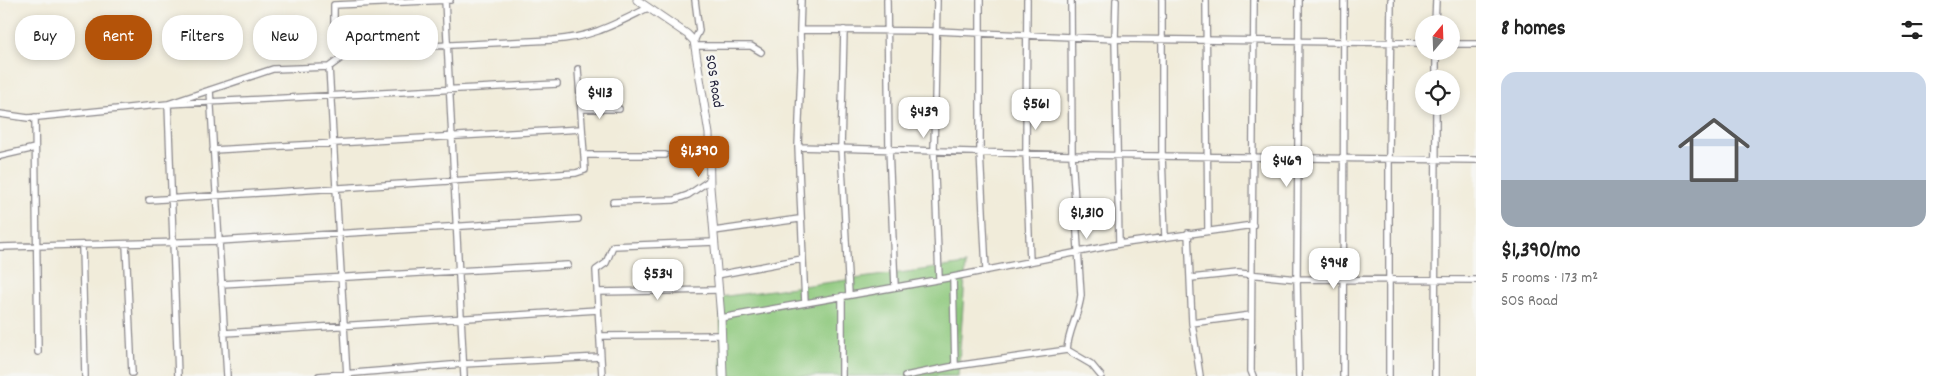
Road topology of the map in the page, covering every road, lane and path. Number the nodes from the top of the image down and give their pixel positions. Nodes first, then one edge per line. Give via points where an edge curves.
1 (445, 0) edge
2 (450, 0) edge
3 (637, 0) edge
4 (694, 0) edge
5 (801, 0) edge
6 (887, 0) edge
7 (937, 0) edge
8 (980, 0) edge
9 (1027, 0) edge
10 (1071, 0) edge
11 (1116, 0) edge
12 (1162, 0) edge
13 (1206, 0) edge
14 (1254, 0) edge
15 (1299, 0) edge
16 (1344, 0) edge
17 (1392, 0) edge
18 (1436, 0) edge
19 (648, 8) junction
20 (334, 15) edge
21 (1435, 15) edge
22 (800, 30) junction
23 (844, 30) junction
24 (888, 31) junction
25 (936, 31) junction
26 (981, 34) junction
27 (1026, 36) junction
28 (1071, 36) junction
29 (1115, 39) junction
30 (1163, 40) junction
31 (1205, 40) junction
32 (1253, 40) junction
33 (1298, 40) junction
34 (1344, 41) junction
35 (1390, 42) junction
36 (1415, 43) edge
37 (695, 44) junction
38 (1460, 44) edge
39 (1476, 44) edge
40 (438, 45) edge
41 (447, 45) junction
42 (761, 52) dead end
43 (338, 60) edge
44 (329, 67) junction
45 (578, 69) dead end
46 (557, 84) dead end
47 (210, 90) junction
48 (450, 90) junction
49 (331, 96) junction
50 (210, 102) junction
51 (168, 104) junction
52 (581, 109) junction
53 (619, 109) dead end
54 (0, 114) edge
55 (1436, 115) edge
56 (35, 117) junction
57 (582, 129) junction
58 (452, 136) junction
59 (333, 143) junction
60 (798, 147) junction
61 (35, 148) junction
62 (841, 148) junction
63 (889, 149) junction
64 (213, 150) junction
65 (934, 151) junction
66 (980, 152) junction
67 (1026, 153) junction
68 (584, 155) junction
69 (665, 155) dead end
70 (1072, 155) junction
71 (1117, 155) junction
72 (0, 156) edge
73 (1162, 156) junction
74 (1208, 157) junction
75 (1253, 157) junction
76 (1298, 158) junction
77 (1346, 158) junction
78 (1389, 159) junction
79 (1436, 160) junction
80 (1476, 160) edge
81 (454, 180) junction
82 (710, 180) junction
83 (336, 188) junction
84 (216, 196) junction
85 (171, 198) junction
86 (150, 200) dead end
87 (613, 202) dead end
88 (800, 219) junction
89 (578, 220) dead end
90 (1253, 225) junction
91 (456, 226) junction
92 (1208, 230) junction
93 (338, 232) junction
94 (714, 232) junction
95 (1188, 233) junction
96 (1165, 237) junction
97 (219, 241) junction
98 (173, 242) junction
99 (715, 242) junction
100 (126, 244) junction
101 (1119, 244) junction
102 (82, 245) junction
103 (37, 246) junction
104 (0, 247) edge
105 (1077, 252) junction
106 (802, 259) junction
107 (1030, 262) junction
108 (568, 265) dead end
109 (986, 270) junction
110 (718, 275) junction
111 (1252, 275) junction
112 (953, 277) junction
113 (939, 278) junction
114 (1191, 278) junction
115 (1297, 279) junction
116 (1389, 279) junction
117 (1342, 280) junction
118 (1434, 280) junction
119 (1476, 280) edge
120 (221, 284) junction
121 (895, 286) junction
122 (719, 290) junction
123 (597, 292) junction
124 (849, 295) junction
125 (842, 296) junction
126 (804, 303) junction
127 (598, 310) junction
128 (1252, 315) junction
129 (461, 317) junction
130 (721, 318) junction
131 (1192, 323) junction
132 (344, 325) junction
133 (224, 333) junction
134 (722, 335) junction
135 (600, 336) junction
136 (1067, 350) junction
137 (38, 352) dead end
138 (601, 356) junction
139 (463, 364) junction
140 (955, 366) junction
141 (132, 373) dead end
142 (347, 374) edge
143 (85, 376) edge
144 (178, 376) edge
145 (227, 376) edge
146 (319, 376) edge
147 (464, 376) edge
148 (602, 376) edge
149 (723, 376) edge
150 (842, 376) edge
151 (906, 376) edge
152 (1101, 376) edge
153 (1200, 376) edge
154 (1254, 376) edge
155 (1299, 376) edge
156 (1344, 376) edge
157 (1389, 376) edge
158 (1435, 376) edge

1 - 2 street
1 - 20 street via 334,5
1 - 41 street
3 - 19 street, SOS Road
4 - 37 street via 699,31
5 - 22 street
6 - 24 street
7 - 25 street
8 - 26 street
9 - 27 street
10 - 28 street
11 - 29 street
12 - 30 street
13 - 31 street
14 - 32 street
15 - 33 street
16 - 34 street
17 - 35 street
18 - 21 street
19 - 37 street, SOS Road via 687,34
19 - 41 street via 580,38
22 - 23 street
22 - 60 street
23 - 24 street
23 - 62 street
24 - 25 street
24 - 63 street
25 - 26 street
25 - 65 street
26 - 27 street
26 - 66 street
27 - 28 street
27 - 67 street
28 - 29 street
28 - 70 street
29 - 30 street
29 - 71 street
30 - 31 street
30 - 73 street
31 - 32 street
31 - 74 street
32 - 33 street
32 - 75 street
33 - 34 street
33 - 76 street
34 - 35 street
34 - 77 street
35 - 36 street
35 - 78 street
37 - 42 street via 750,46
37 - 82 street, SOS Road via 709,134
38 - 39 street
40 - 41 street
41 - 48 street
43 - 44 street
44 - 47 street via 273,69
44 - 49 street
45 - 52 street
46 - 48 street
47 - 50 street
47 - 51 street
48 - 49 street
48 - 58 street
49 - 50 street
49 - 59 street
50 - 51 street
50 - 64 street
51 - 56 street
51 - 85 street
52 - 53 street
52 - 57 street
54 - 56 street via 17,118
55 - 79 street
56 - 61 street
57 - 58 street
57 - 68 street
58 - 59 street
58 - 81 street
59 - 64 street
59 - 83 street
60 - 62 street
60 - 88 street
61 - 72 street
61 - 103 street
62 - 63 street
62 - 124 street
63 - 65 street
63 - 121 street
64 - 84 street
65 - 66 street
65 - 113 street
66 - 67 street
66 - 109 street
67 - 70 street
67 - 107 street
68 - 69 street
68 - 81 street via 585,170 576,173
70 - 71 street
70 - 105 street
71 - 73 street
71 - 101 street
73 - 74 street
73 - 96 street
74 - 75 street
74 - 92 street
75 - 76 street
75 - 90 street
76 - 77 street
76 - 115 street
77 - 78 street
77 - 117 street
78 - 79 street
78 - 116 street
79 - 80 street
79 - 118 street
81 - 83 street
81 - 91 street
82 - 87 street via 674,200
82 - 94 street, SOS Road
83 - 84 street
83 - 93 street
84 - 85 street
84 - 97 street
85 - 86 street
85 - 98 street
88 - 94 street
88 - 106 street
89 - 91 street
90 - 92 street
90 - 111 street
91 - 93 street
91 - 129 street
92 - 95 street
93 - 97 street
93 - 132 street
94 - 99 street, SOS Road
95 - 96 street
95 - 114 street
96 - 101 street
97 - 98 street
97 - 120 street
98 - 100 street
98 - 144 street
99 - 110 street, SOS Road
99 - 123 street via 613,246 606,263 596,270
100 - 102 street
100 - 141 street
101 - 105 street
102 - 103 street
102 - 143 street
103 - 104 street
103 - 137 street
105 - 107 street
105 - 136 street via 1079,311 1068,336
106 - 110 street
106 - 126 street
107 - 109 street
108 - 120 street
109 - 112 street
110 - 122 street, SOS Road
111 - 114 street via 1238,273
111 - 115 street
111 - 128 street
112 - 113 street
112 - 140 street
113 - 121 street
114 - 131 street
115 - 117 street
115 - 155 street
116 - 117 street
116 - 118 street
116 - 157 street
117 - 156 street
118 - 119 street
118 - 158 street
120 - 133 street
121 - 124 street
122 - 123 street
122 - 130 street, SOS Road
123 - 127 street
124 - 125 street
125 - 126 street
125 - 150 street
126 - 130 street
127 - 129 street
127 - 135 street
128 - 131 street
128 - 154 street via 1251,370
129 - 132 street
129 - 139 street
130 - 134 street, SOS Road
131 - 153 street
132 - 133 street
132 - 142 street
133 - 145 street
134 - 135 street
134 - 149 street, SOS Road
135 - 138 street
136 - 140 street
136 - 152 street via 1091,364
138 - 139 street
138 - 148 street
139 - 142 street
139 - 147 street
140 - 151 street
142 - 146 street

